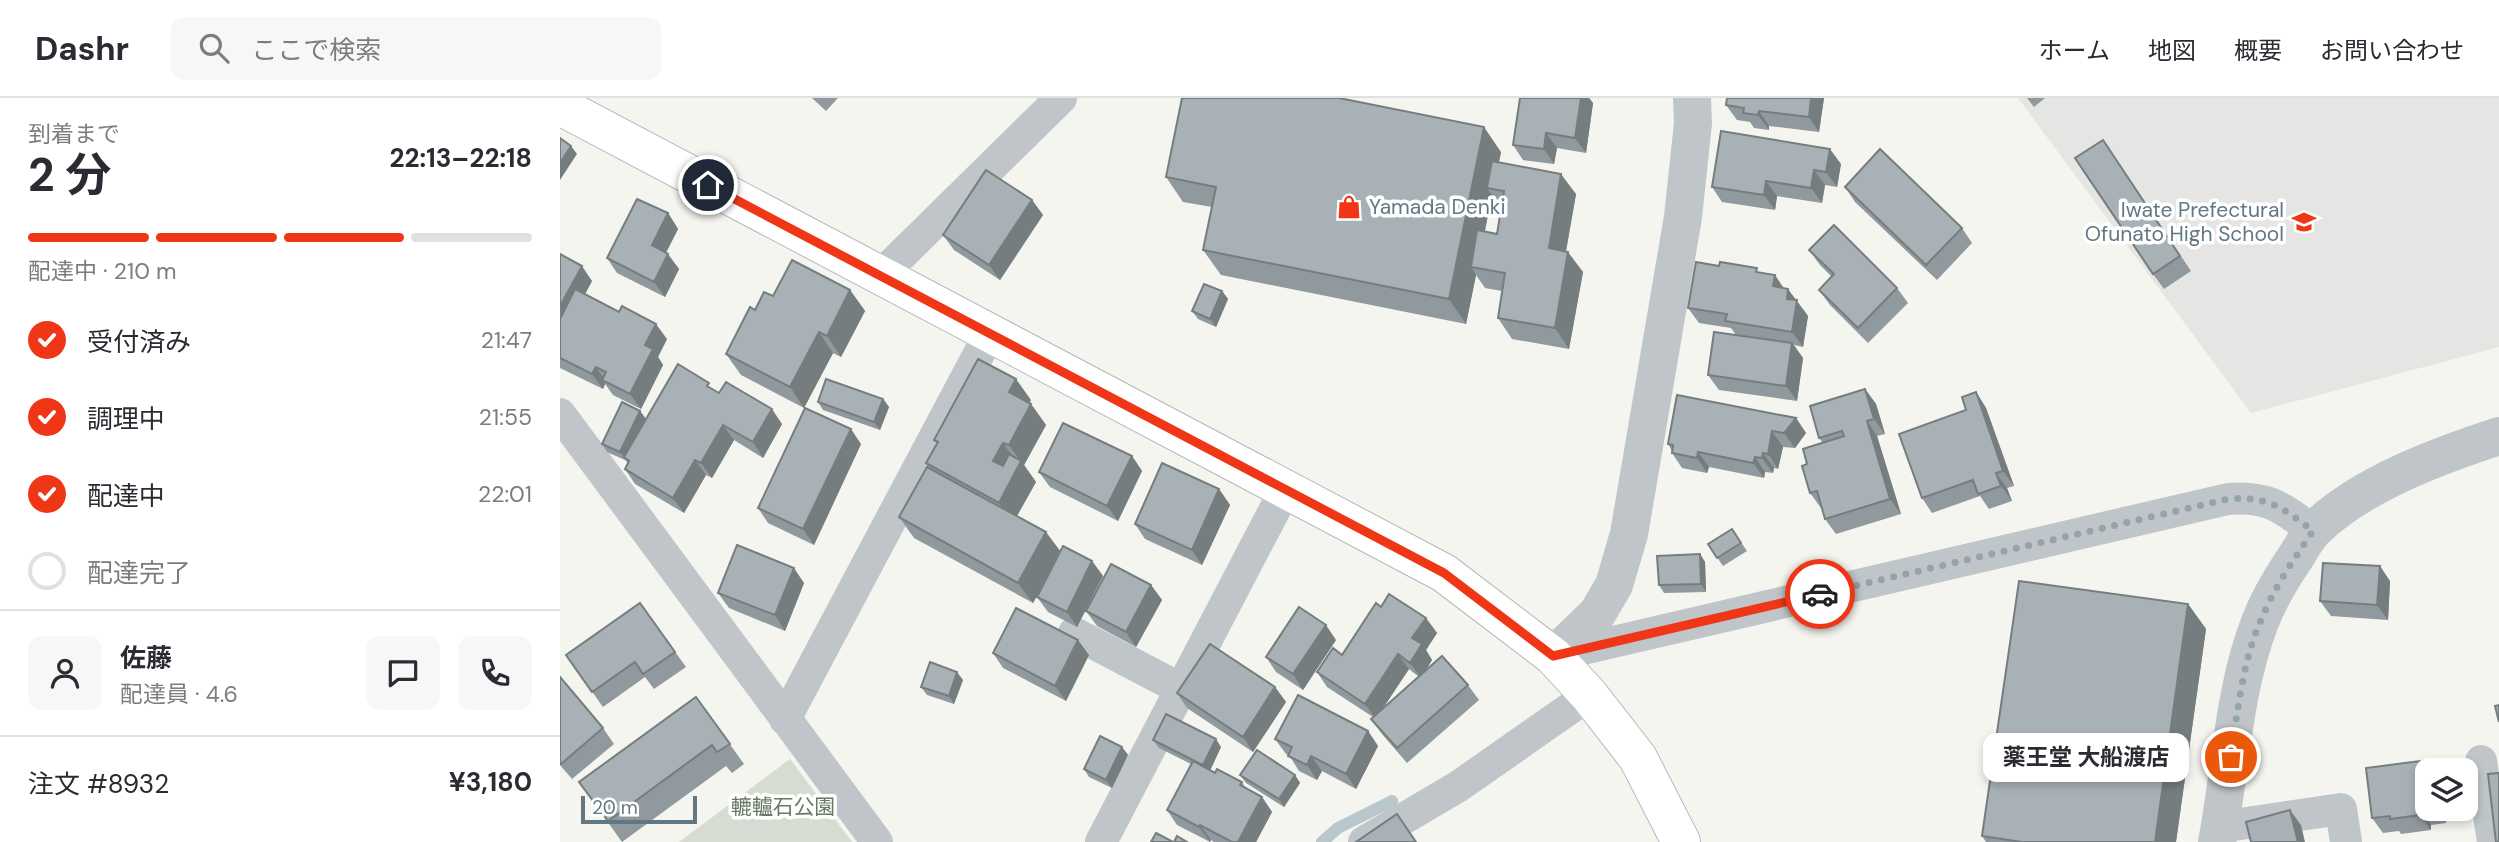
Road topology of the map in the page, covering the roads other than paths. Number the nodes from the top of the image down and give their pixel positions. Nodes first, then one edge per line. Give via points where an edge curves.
1 (1061, 98) edge
2 (560, 106) edge
3 (1697, 106) edge
4 (880, 276) junction
5 (990, 333) junction
6 (560, 414) edge
7 (2499, 436) edge
8 (1286, 488) junction
9 (2313, 531) junction
10 (1074, 633) dead end
11 (1553, 656) junction
12 (1181, 689) junction
13 (1589, 695) junction
14 (785, 719) junction
15 (2481, 761) dead end
16 (2219, 834) edge
17 (877, 842) edge
18 (1101, 842) edge
19 (1364, 842) edge
20 (1681, 842) edge
21 (2346, 842) edge
22 (2493, 842) edge

1 - 4 street
2 - 4 main road
3 - 11 street via 1683,217 1629,534 1614,585 1597,614
4 - 5 main road
5 - 8 main road
5 - 14 street
6 - 14 street
7 - 9 street via 2452,451 2380,485
8 - 11 main road via 1444,573
8 - 12 street
9 - 11 street via 2285,509 2253,497 2228,499
9 - 16 street via 2260,621 2241,688
10 - 12 street
11 - 13 main road
12 - 18 street
13 - 19 street via 1459,786
13 - 20 main road via 1638,758
14 - 17 street
15 - 22 street
16 - 21 street via 2341,809

